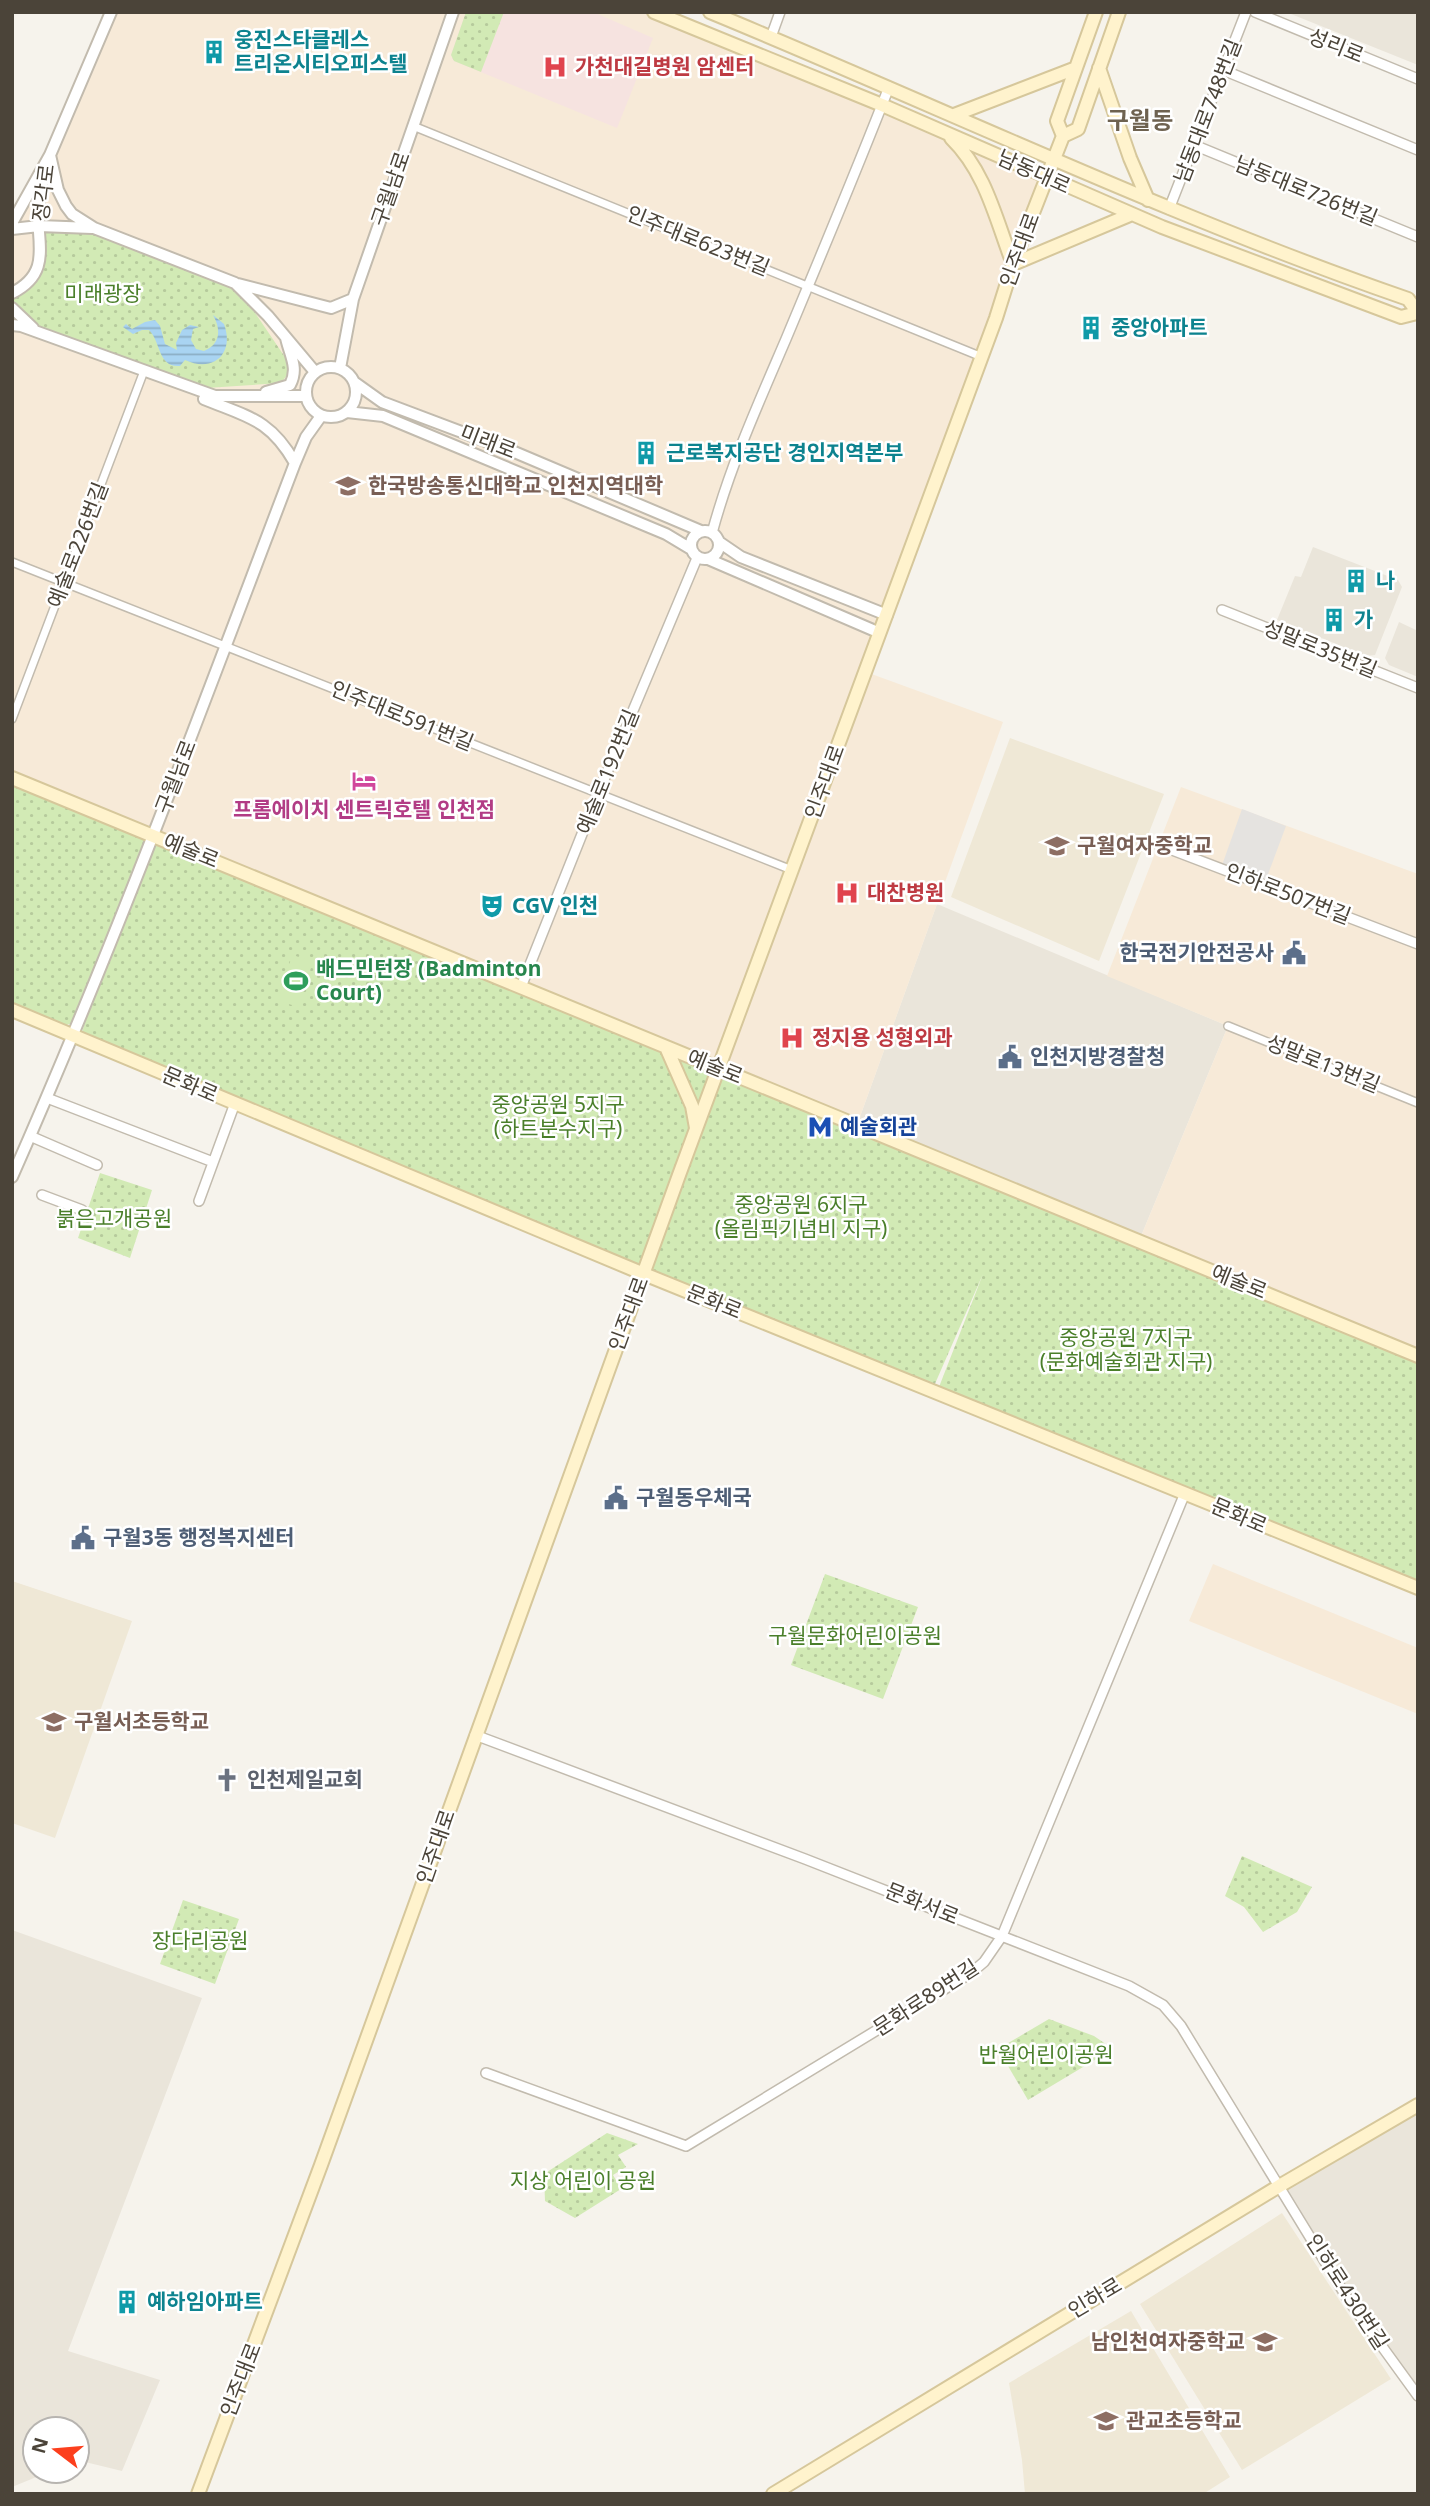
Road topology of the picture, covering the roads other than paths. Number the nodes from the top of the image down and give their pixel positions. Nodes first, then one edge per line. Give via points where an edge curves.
1 (111, 12) edge
2 (453, 12) edge
3 (654, 12) edge
4 (710, 12) edge
5 (780, 12) edge
6 (1096, 12) edge
7 (1119, 12) edge
8 (1246, 12) edge
9 (1255, 12) edge
10 (771, 37) junction
11 (1076, 68) junction
12 (1099, 68) junction
13 (1223, 71) junction
14 (1418, 79) edge
15 (889, 87) junction
16 (882, 105) junction
17 (954, 115) junction
18 (413, 126) junction
19 (946, 133) junction
20 (1063, 136) junction
21 (1194, 145) junction
22 (1418, 150) edge
23 (50, 155) junction
24 (1054, 160) junction
25 (1047, 178) junction
26 (1148, 200) junction
27 (1169, 209) junction
28 (1132, 214) junction
29 (12, 223) edge
30 (39, 226) junction
31 (94, 228) junction
32 (12, 229) edge
33 (1418, 237) edge
34 (1013, 264) junction
35 (235, 283) junction
36 (808, 285) junction
37 (12, 293) edge
38 (353, 299) junction
39 (12, 308) edge
40 (1417, 313) edge
41 (12, 325) edge
42 (35, 331) junction
43 (285, 336) junction
44 (982, 357) junction
45 (340, 368) junction
46 (144, 371) junction
47 (315, 372) junction
48 (354, 382) junction
49 (191, 389) junction
50 (306, 396) junction
51 (256, 397) junction
52 (347, 412) junction
53 (321, 416) junction
54 (295, 463) junction
55 (711, 535) junction
56 (699, 555) junction
57 (12, 562) edge
58 (64, 583) junction
59 (1222, 610) dead end
60 (887, 615) junction
61 (880, 632) junction
62 (225, 646) junction
63 (1418, 688) edge
64 (12, 719) edge
65 (12, 778) edge
66 (598, 794) junction
67 (154, 836) junction
68 (1159, 845) dead end
69 (792, 870) junction
70 (1418, 944) edge
71 (522, 987) junction
72 (12, 1010) edge
73 (1228, 1026) dead end
74 (75, 1035) junction
75 (666, 1047) junction
76 (719, 1068) junction
77 (47, 1098) junction
78 (235, 1103) junction
79 (1418, 1103) edge
80 (696, 1129) junction
81 (30, 1136) junction
82 (213, 1161) junction
83 (97, 1165) dead end
84 (12, 1177) edge
85 (42, 1195) dead end
86 (199, 1201) dead end
87 (82, 1210) dead end
88 (644, 1273) junction
89 (1418, 1356) edge
90 (1185, 1493) junction
91 (1418, 1588) edge
92 (475, 1735) junction
93 (1002, 1936) junction
94 (486, 2073) dead end
95 (1418, 2105) edge
96 (1280, 2185) junction
97 (1418, 2396) edge
98 (198, 2494) edge
99 (773, 2494) edge

1 - 23 street
2 - 18 street, 구월남로
3 - 16 main road, 남동대로
4 - 10 main road, 남동대로
5 - 10 street
6 - 11 main road, 인주대로
7 - 12 main road, 인주대로
8 - 13 street, 남동대로748번길
9 - 14 street, 성리로
10 - 15 main road, 남동대로
11 - 17 main road
11 - 20 main road, 인주대로 via 1058,121
12 - 20 main road, 인주대로 via 1078,129
12 - 26 main road
13 - 21 street, 남동대로748번길
13 - 22 street
15 - 16 street
15 - 17 main road, 남동대로
16 - 19 main road, 남동대로
16 - 36 street
17 - 24 main road, 남동대로
18 - 36 street, 인주대로623번길
18 - 38 street, 구월남로
19 - 25 main road, 남동대로
19 - 34 main road via 975,166
20 - 24 main road, 인주대로
21 - 27 street, 남동대로748번길
21 - 33 street, 남동대로726번길
23 - 29 street, 정각로
23 - 30 street, 정각로 via 38,208
23 - 31 street via 66,206
24 - 25 main road, 인주대로
24 - 26 main road, 남동대로
25 - 28 main road, 남동대로
25 - 34 main road, 인주대로
26 - 27 main road, 남동대로
27 - 40 main road, 남동대로 via 1408,299
28 - 34 main road
28 - 40 main road, 남동대로 via 1401,317
30 - 31 street
30 - 32 street
30 - 37 street, 정각로 via 37,269
31 - 35 street
34 - 44 main road, 인주대로
35 - 38 street via 331,307
35 - 43 street
36 - 44 street, 인주대로623번길
36 - 55 street via 746,432
38 - 45 street, 구월남로
39 - 42 street
41 - 42 street
42 - 46 street
43 - 47 street
43 - 51 street via 295,376 290,385
44 - 60 main road, 인주대로
45 - 47 street
45 - 48 street
46 - 49 street
46 - 58 street, 예술로226번길
47 - 50 street via 307,383
48 - 52 street via 355,402
48 - 55 street, 미래로 via 382,402
49 - 51 street via 215,396
49 - 54 street via 263,423 284,443
50 - 51 street
50 - 53 street
52 - 53 street
52 - 56 street, 미래로 via 383,416 666,534
53 - 54 street, 구월남로
54 - 62 street, 구월남로
55 - 56 street via 693,538
55 - 56 street via 717,553
55 - 60 street, 미래로 via 741,557
56 - 61 street, 미래로
56 - 66 street, 예술로192번길
57 - 58 street, 인주대로591번길
58 - 62 street, 인주대로591번길
58 - 64 street, 예술로226번길
59 - 63 street, 성말로35번길
60 - 61 main road, 인주대로
61 - 69 main road, 인주대로
62 - 66 street, 인주대로591번길
62 - 67 street, 구월남로
65 - 67 main road, 예술로
66 - 69 street, 인주대로591번길
66 - 71 street, 예술로192번길
67 - 71 main road, 예술로
67 - 74 street, 구월남로
68 - 70 street, 인하로507번길
69 - 76 main road, 인주대로
71 - 75 main road, 예술로
72 - 74 main road, 문화로
73 - 79 street, 성말로13번길
74 - 77 street, 구월남로
74 - 78 main road, 문화로
75 - 76 main road, 예술로
75 - 80 main road via 692,1106
76 - 80 main road, 인주대로
76 - 89 main road, 예술로
77 - 81 street, 구월남로
77 - 82 street
78 - 82 street
78 - 88 main road, 문화로
80 - 88 main road, 인주대로
81 - 83 street
81 - 84 street, 구월남로
82 - 86 street
85 - 87 street
88 - 90 main road, 문화로
88 - 92 main road, 인주대로
90 - 91 main road, 문화로
90 - 93 street, 문화로89번길
92 - 93 street, 문화서로
92 - 98 main road, 인주대로 via 369,2037
93 - 94 street, 문화로89번길 via 971,1973 686,2146
93 - 96 street, 문화서로 via 1129,1986 1168,2009
95 - 96 main road, 인하로
96 - 97 street, 인하로430번길 via 1349,2301
96 - 99 main road, 인하로

